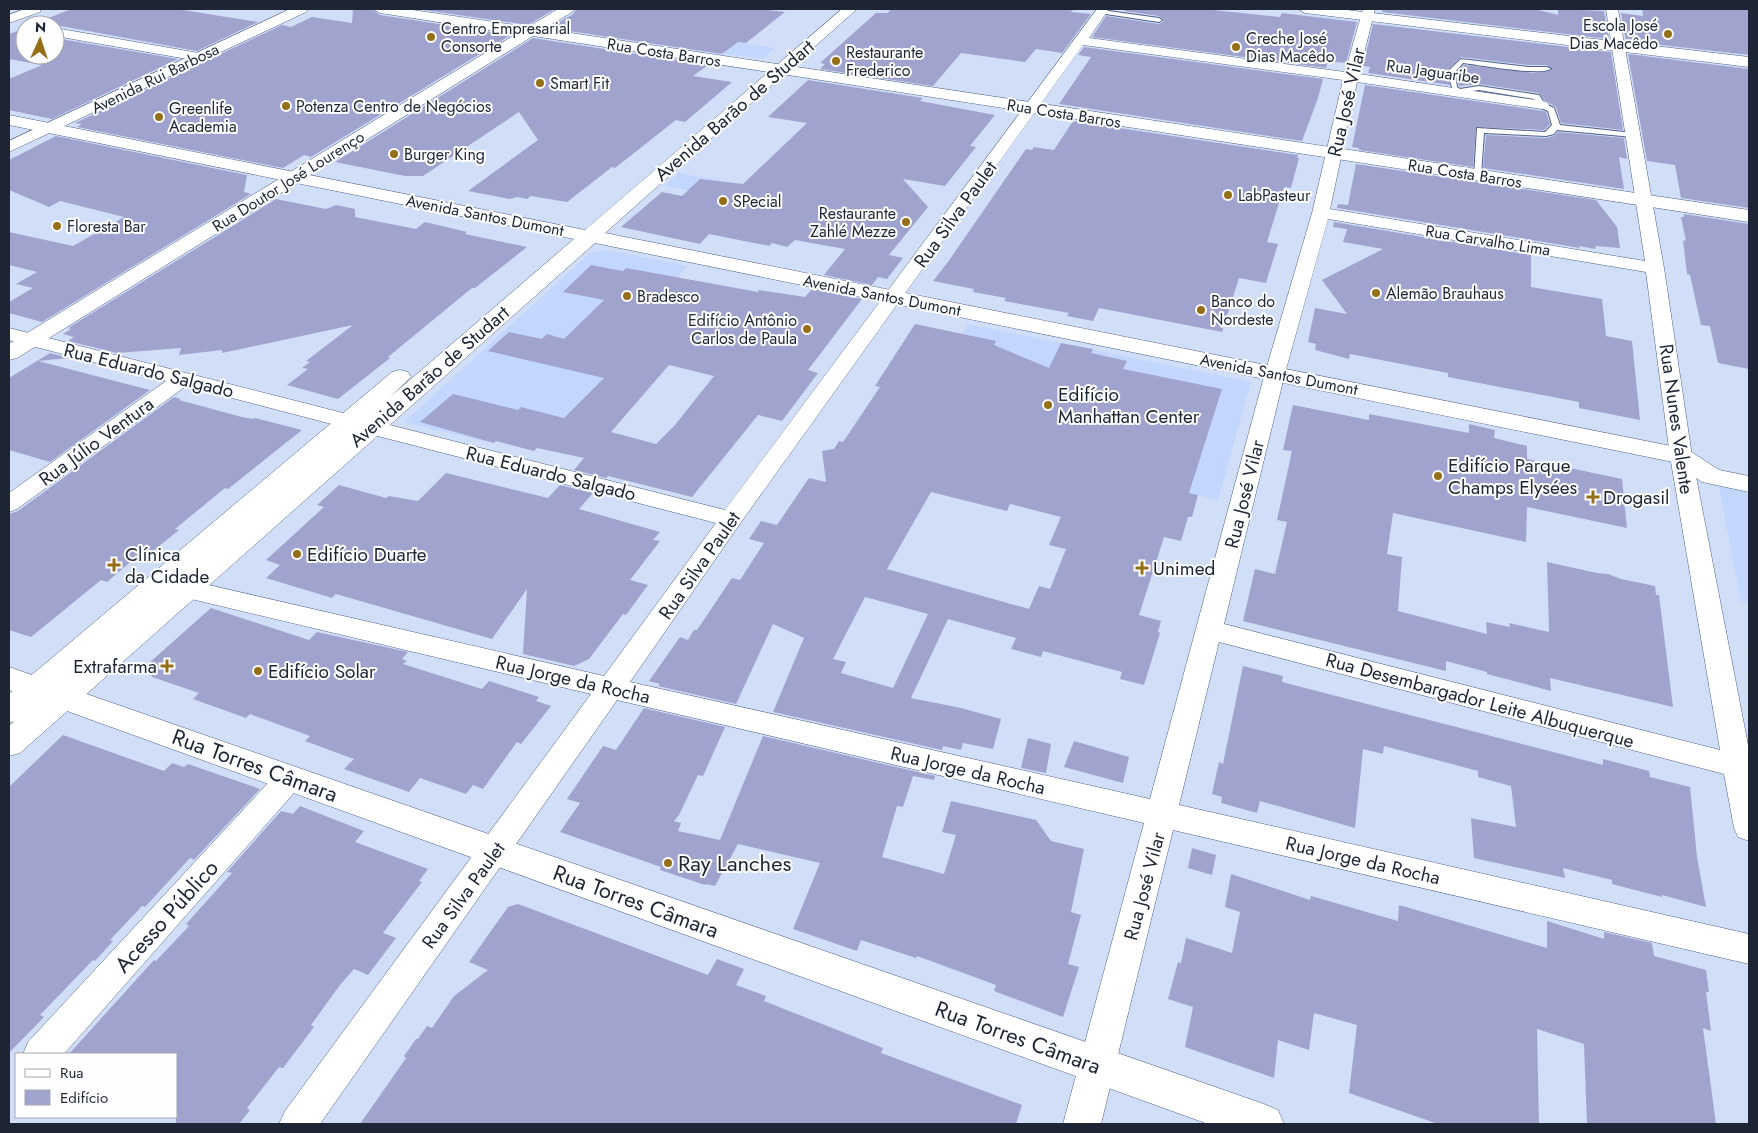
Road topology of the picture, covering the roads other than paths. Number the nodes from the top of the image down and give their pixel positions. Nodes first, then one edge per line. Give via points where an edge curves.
1 (35, 9) edge
2 (300, 9) edge
3 (380, 9) edge
4 (567, 9) edge
5 (834, 9) edge
6 (850, 9) edge
7 (1305, 9) edge
8 (1612, 9) edge
9 (1102, 10) edge
10 (1368, 12) edge
11 (9, 19) edge
12 (1159, 20) dead end
13 (530, 32) junction
14 (65, 34) edge
15 (1080, 41) junction
16 (1618, 46) junction
17 (199, 57) junction
18 (1749, 62) edge
19 (772, 68) junction
20 (1547, 69) dead end
21 (1350, 77) junction
22 (1457, 92) junction
23 (1542, 105) joint
24 (1032, 108) junction
25 (9, 120) edge
26 (1554, 127) junction
27 (49, 128) junction
28 (1633, 135) junction
29 (9, 147) edge
30 (1335, 153) junction
31 (1477, 175) junction
32 (294, 177) junction
33 (1644, 200) junction
34 (1321, 213) junction
35 (1749, 216) edge
36 (581, 234) junction
37 (1655, 268) junction
38 (894, 297) junction
39 (9, 334) edge
40 (30, 339) junction
41 (9, 353) edge
42 (1275, 373) junction
43 (183, 378) junction
44 (359, 424) junction
45 (1681, 456) junction
46 (1749, 484) edge
47 (9, 504) edge
48 (731, 519) junction
49 (187, 589) junction
50 (1210, 630) junction
51 (36, 688) edge
52 (611, 688) junction
53 (9, 711) edge
54 (9, 744) edge
55 (1744, 768) edge
56 (290, 778) junction
57 (1163, 814) junction
58 (1749, 828) edge
59 (495, 851) junction
60 (1749, 949) edge
61 (42, 1053) edge
62 (1098, 1065) junction
63 (298, 1124) edge
64 (1082, 1124) edge
65 (1264, 1124) edge

1 - 11 street
2 - 17 main road, Avenida Rui Barbosa
3 - 13 main road, Rua Costa Barros
4 - 13 main road, Rua Doutor José Lourenço
5 - 19 main road, Avenida Barão de Studart
6 - 19 main road, Avenida Barão de Studart
7 - 10 main road
8 - 16 street, Rua Nunes Valente
9 - 12 lane
9 - 15 street, Rua Silva Paulet
10 - 16 main road
10 - 21 street, Rua José Vilar
13 - 19 main road, Rua Costa Barros
13 - 32 main road, Rua Doutor José Lourenço
14 - 17 street
15 - 21 street, Rua Jaguaribe
15 - 24 street, Rua Silva Paulet
16 - 18 main road
16 - 28 street, Rua Nunes Valente
17 - 27 main road, Avenida Rui Barbosa
19 - 24 main road, Rua Costa Barros
19 - 36 main road, Avenida Barão de Studart
20 - 22 lane via 1528,70 1461,61 1452,72
21 - 22 street, Rua Jaguaribe
21 - 30 street, Rua José Vilar
22 - 23 street, Rua Jaguaribe
23 - 26 lane via 1551,110
24 - 30 main road, Rua Costa Barros
24 - 38 street, Rua Silva Paulet
25 - 27 main road, Avenida Santos Dumont
26 - 28 lane
26 - 31 lane via 1546,134 1480,130
27 - 29 main road, Avenida Rui Barbosa
27 - 32 main road, Avenida Santos Dumont
28 - 33 street, Rua Nunes Valente
30 - 31 main road, Rua Costa Barros
30 - 34 street, Rua José Vilar
31 - 33 main road, Rua Costa Barros
32 - 36 main road, Avenida Santos Dumont
32 - 40 main road, Rua Doutor José Lourenço
33 - 35 main road, Rua Costa Barros
33 - 37 street, Rua Nunes Valente
34 - 37 street, Rua Carvalho Lima
34 - 42 street, Rua José Vilar
36 - 38 main road, Avenida Santos Dumont
36 - 44 main road, Avenida Barão de Studart
37 - 45 street, Rua Nunes Valente
38 - 42 main road, Avenida Santos Dumont
38 - 48 street, Rua Silva Paulet
39 - 40 street, Rua Eduardo Salgado
40 - 41 main road, Rua Doutor José Lourenço
40 - 43 street, Rua Eduardo Salgado
42 - 45 main road, Avenida Santos Dumont
42 - 50 street, Rua José Vilar
43 - 44 street, Rua Eduardo Salgado
43 - 47 street, Rua Júlio Ventura
44 - 48 street, Rua Eduardo Salgado
44 - 49 main road, Avenida Barão de Studart
44 - 51 main road, Avenida Barão de Studart
45 - 46 main road, Avenida Santos Dumont via 1711,476
45 - 55 street, Rua Nunes Valente
48 - 52 street, Rua Silva Paulet
49 - 51 main road, Avenida Barão de Studart
49 - 52 street, Rua Jorge da Rocha
50 - 55 street, Rua Desembargador Leite Albuquerque
50 - 57 street, Rua José Vilar
51 - 53 main road, Avenida Barão de Studart
51 - 54 main road, Avenida Barão de Studart
51 - 56 main road, Rua Torres Câmara
52 - 57 street, Rua Jorge da Rocha
52 - 59 street, Rua Silva Paulet
55 - 58 street, Rua Nunes Valente
56 - 59 main road, Rua Torres Câmara
56 - 61 street, Acesso Público
57 - 60 street, Rua Jorge da Rocha
57 - 62 street, Rua José Vilar
59 - 62 main road, Rua Torres Câmara
59 - 63 street, Rua Silva Paulet
62 - 64 street, Rua José Vilar
62 - 65 main road, Rua Torres Câmara

